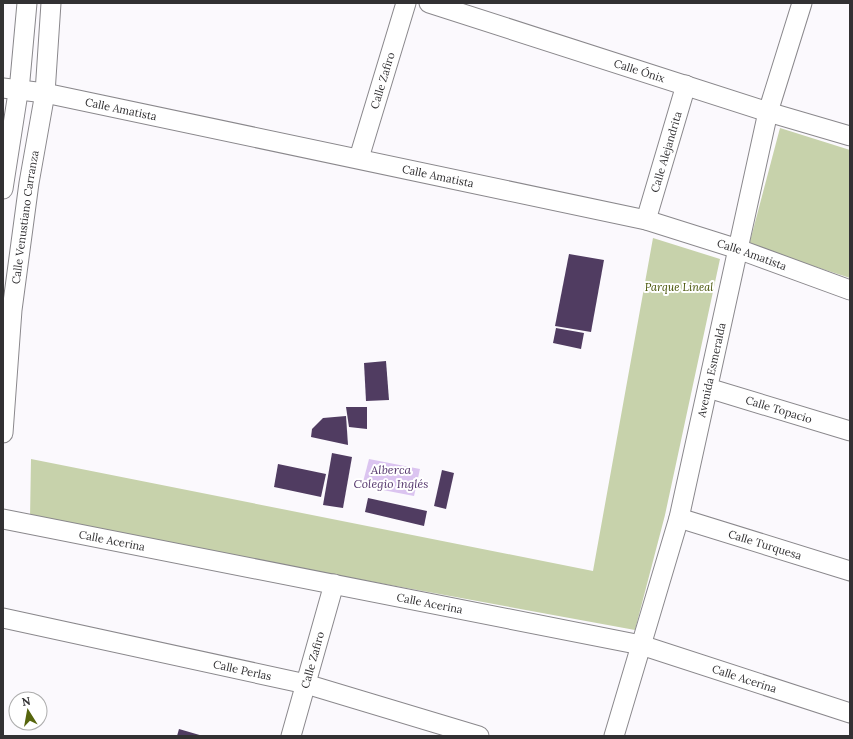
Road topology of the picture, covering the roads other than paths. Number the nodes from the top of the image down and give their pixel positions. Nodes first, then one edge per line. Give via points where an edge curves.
1 (27, 3) edge
2 (51, 3) edge
3 (406, 3) edge
4 (429, 3) edge
5 (802, 3) edge
6 (686, 85) junction
7 (11, 89) edge
8 (46, 93) junction
9 (768, 112) junction
10 (850, 136) edge
11 (359, 158) junction
12 (3, 189) edge
13 (646, 220) junction
14 (738, 250) junction
15 (10, 266) edge
16 (850, 290) edge
17 (708, 388) junction
18 (850, 431) edge
19 (3, 433) edge
20 (679, 518) junction
21 (3, 519) edge
22 (850, 571) edge
23 (334, 584) junction
24 (3, 618) edge
25 (641, 645) junction
26 (306, 684) junction
27 (850, 713) edge
28 (291, 736) edge
29 (478, 736) edge
30 (614, 736) edge

1 - 7 street via 20,80
2 - 8 street, Calle Venustiano Carranza
3 - 11 street, Calle Zafiro
4 - 6 street, Calle Ónix
5 - 9 street, Avenida Esmeralda
6 - 9 street, Calle Ónix
6 - 13 street, Calle Alejandrita
7 - 8 street, Calle Amatista
7 - 12 street
8 - 11 street, Calle Amatista
8 - 15 street, Calle Venustiano Carranza via 30,183
9 - 10 street, Calle Ónix
9 - 14 street, Avenida Esmeralda
11 - 13 street, Calle Amatista
13 - 14 street, Calle Amatista
14 - 16 street, Calle Amatista
14 - 17 street, Avenida Esmeralda
15 - 19 street, Calle Venustiano Carranza via 12,310
17 - 18 street, Calle Topacio
17 - 20 street, Avenida Esmeralda
20 - 22 street, Calle Turquesa
20 - 25 street, Avenida Esmeralda
21 - 23 street, Calle Acerina
23 - 25 street, Calle Acerina
23 - 26 street, Calle Zafiro
24 - 26 street, Calle Perlas
25 - 27 street, Calle Acerina
25 - 30 street, Avenida Esmeralda
26 - 28 street, Calle Zafiro
26 - 29 street, Calle Perlas

